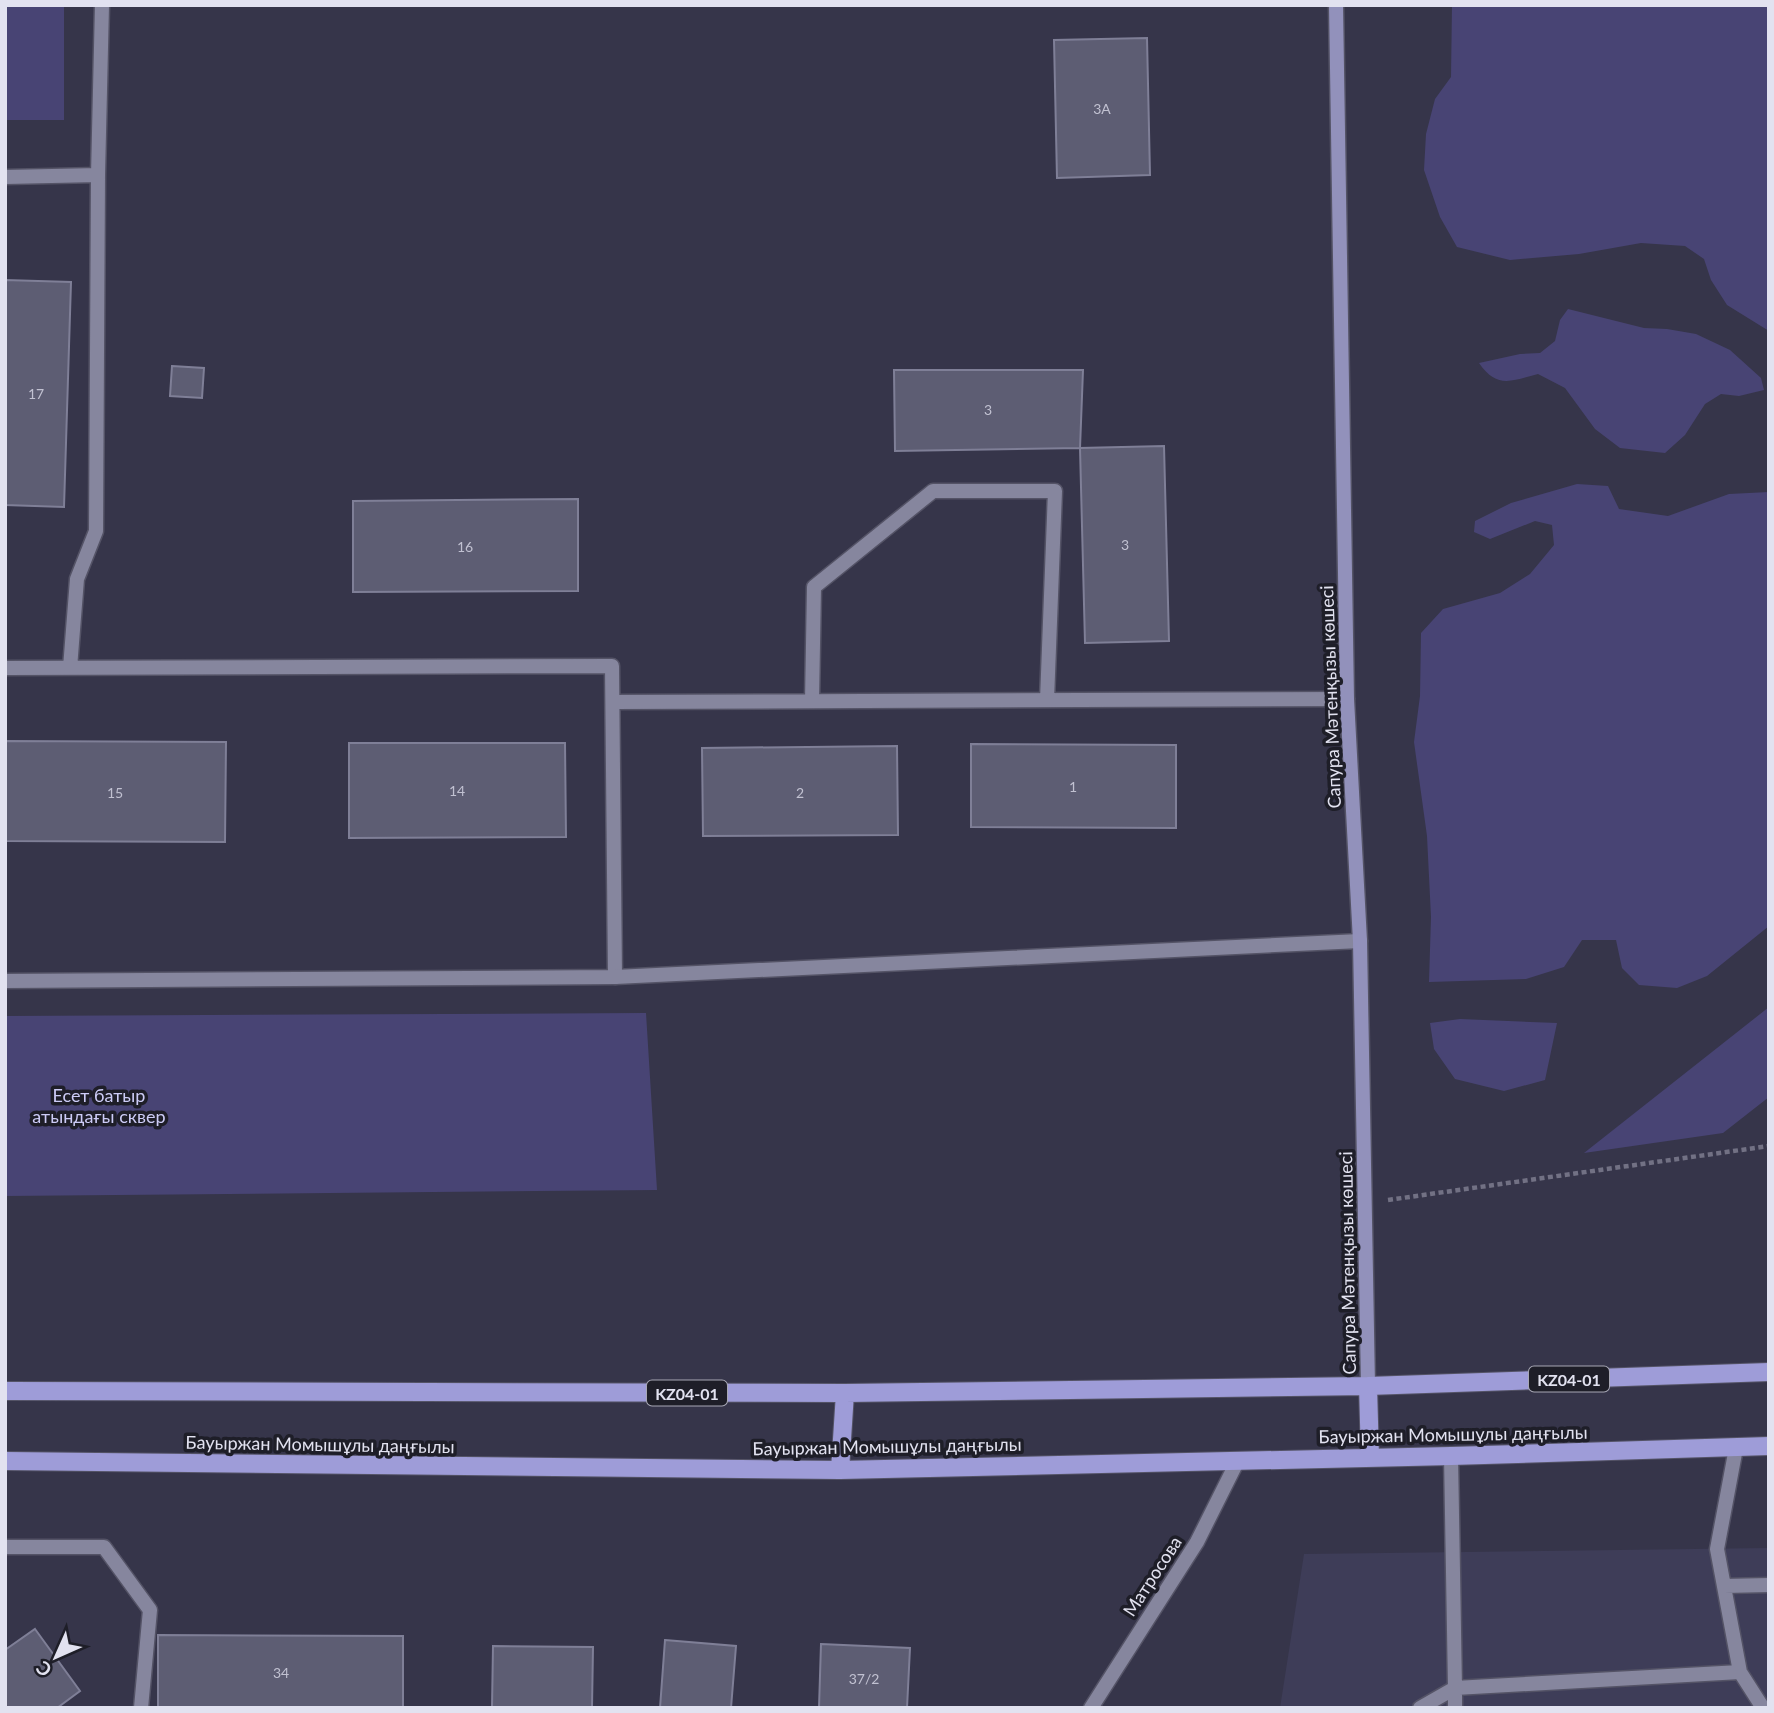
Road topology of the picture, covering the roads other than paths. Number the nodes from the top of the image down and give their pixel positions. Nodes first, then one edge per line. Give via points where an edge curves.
1 (103, 5) edge
2 (1336, 5) edge
3 (98, 175) junction
4 (5, 177) edge
5 (5, 668) edge
6 (70, 668) junction
7 (1347, 699) junction
8 (1047, 700) junction
9 (813, 701) junction
10 (613, 702) junction
11 (1360, 941) junction
12 (615, 977) junction
13 (5, 981) edge
14 (1769, 1372) edge
15 (1368, 1386) junction
16 (5, 1391) edge
17 (845, 1393) junction
18 (1769, 1446) edge
19 (1736, 1447) junction
20 (1451, 1456) junction
21 (1370, 1458) junction
22 (1238, 1460) junction
23 (5, 1461) edge
24 (840, 1470) junction
25 (5, 1547) edge
26 (1769, 1585) edge
27 (1724, 1586) junction
28 (1740, 1672) junction
29 (1455, 1688) junction
30 (141, 1708) edge
31 (1091, 1708) edge
32 (1420, 1708) edge
33 (1455, 1708) edge
34 (1763, 1708) edge

1 - 3 street
2 - 7 street, Сапура Мәтенқызы көшесі
3 - 4 street
3 - 6 street via 96,531 76,579
5 - 6 street
6 - 10 street via 612,666
7 - 8 street
7 - 11 street, Сапура Мәтенқызы көшесі
8 - 9 street
8 - 9 street via 1055,491 933,491 814,587
9 - 10 street
10 - 12 street
11 - 12 street
11 - 15 street, Сапура Мәтенқызы көшесі
12 - 13 street
14 - 15 main road, KZ04-01
15 - 17 main road, KZ04-01
15 - 21 main road
16 - 17 main road, KZ04-01
17 - 24 main road
18 - 19 main road, Бауыржан Момышұлы даңғылы
19 - 20 main road, Бауыржан Момышұлы даңғылы
19 - 27 street via 1717,1549
20 - 21 main road, Бауыржан Момышұлы даңғылы
20 - 29 street
21 - 22 main road, Бауыржан Момышұлы даңғылы
22 - 24 main road, Бауыржан Момышұлы даңғылы
22 - 31 street, Матросова via 1198,1542
23 - 24 main road, Бауыржан Момышұлы даңғылы
25 - 30 street via 104,1547 150,1610
26 - 27 street
27 - 28 street
28 - 29 street
28 - 34 street
29 - 32 street
29 - 33 street

